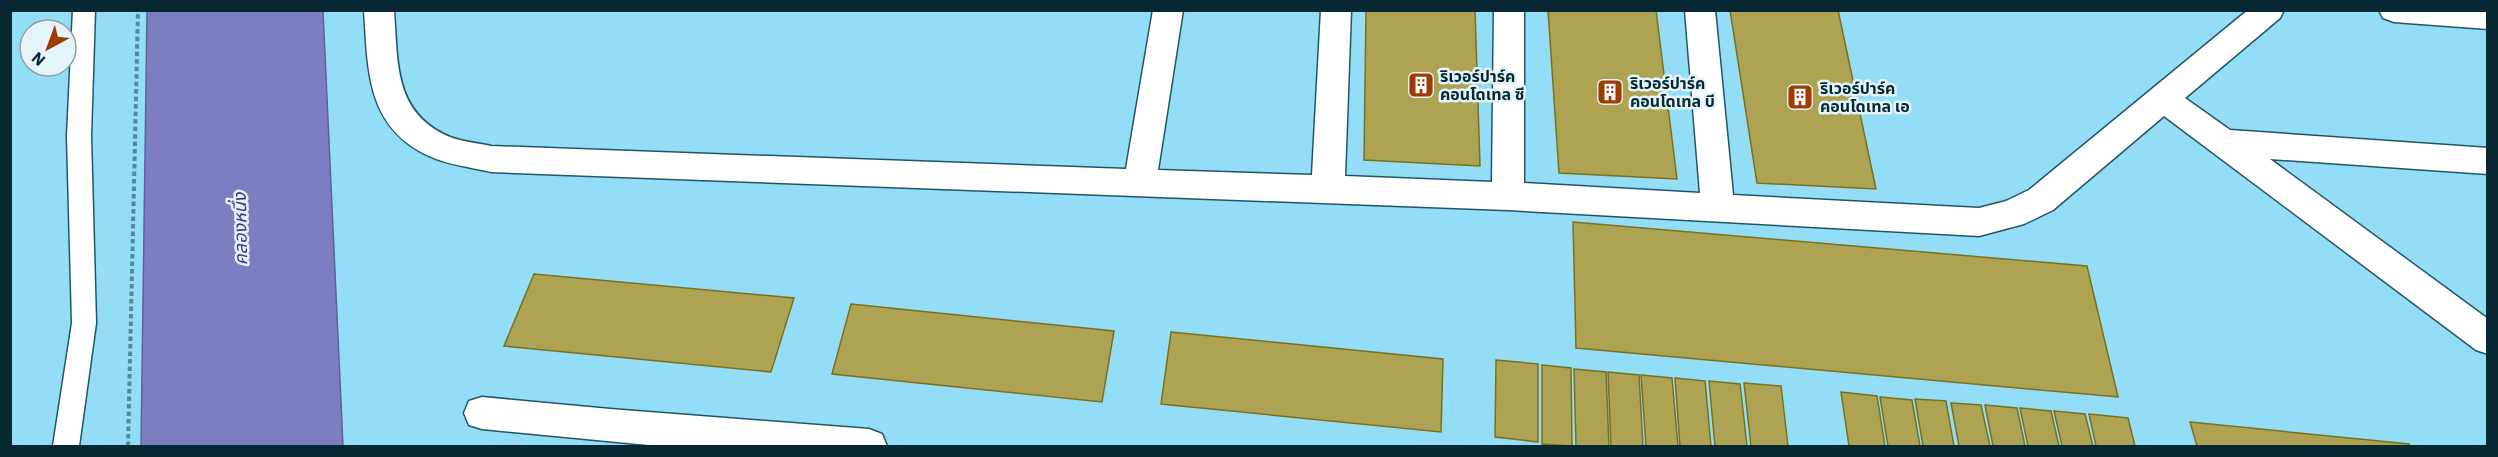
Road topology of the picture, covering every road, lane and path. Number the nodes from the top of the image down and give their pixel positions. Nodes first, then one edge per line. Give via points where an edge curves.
1 (84, 10) edge
2 (138, 10) edge
3 (379, 10) edge
4 (1168, 10) edge
5 (1336, 10) edge
6 (1509, 10) edge
7 (1701, 10) edge
8 (2269, 10) edge
9 (2394, 10) edge
10 (2487, 17) edge
11 (2164, 99) junction
12 (2222, 143) junction
13 (2487, 161) edge
14 (1140, 183) junction
15 (1328, 189) junction
16 (1508, 196) junction
17 (1718, 209) junction
18 (2487, 339) edge
19 (482, 413) dead end
20 (610, 436) edge
21 (66, 447) edge
22 (128, 447) edge
23 (869, 447) edge

1 - 21 lane via 80,136 84,323
2 - 22 path
3 - 14 street via 386,87 395,113 415,132 442,147 491,159
4 - 14 street
5 - 15 street
6 - 16 street
7 - 17 street
8 - 11 street
9 - 10 street
11 - 12 street
11 - 17 street via 2041,200 2012,214 1979,222
12 - 13 street
12 - 18 street
14 - 15 street
15 - 16 street
16 - 17 street
19 - 20 street
20 - 23 street

